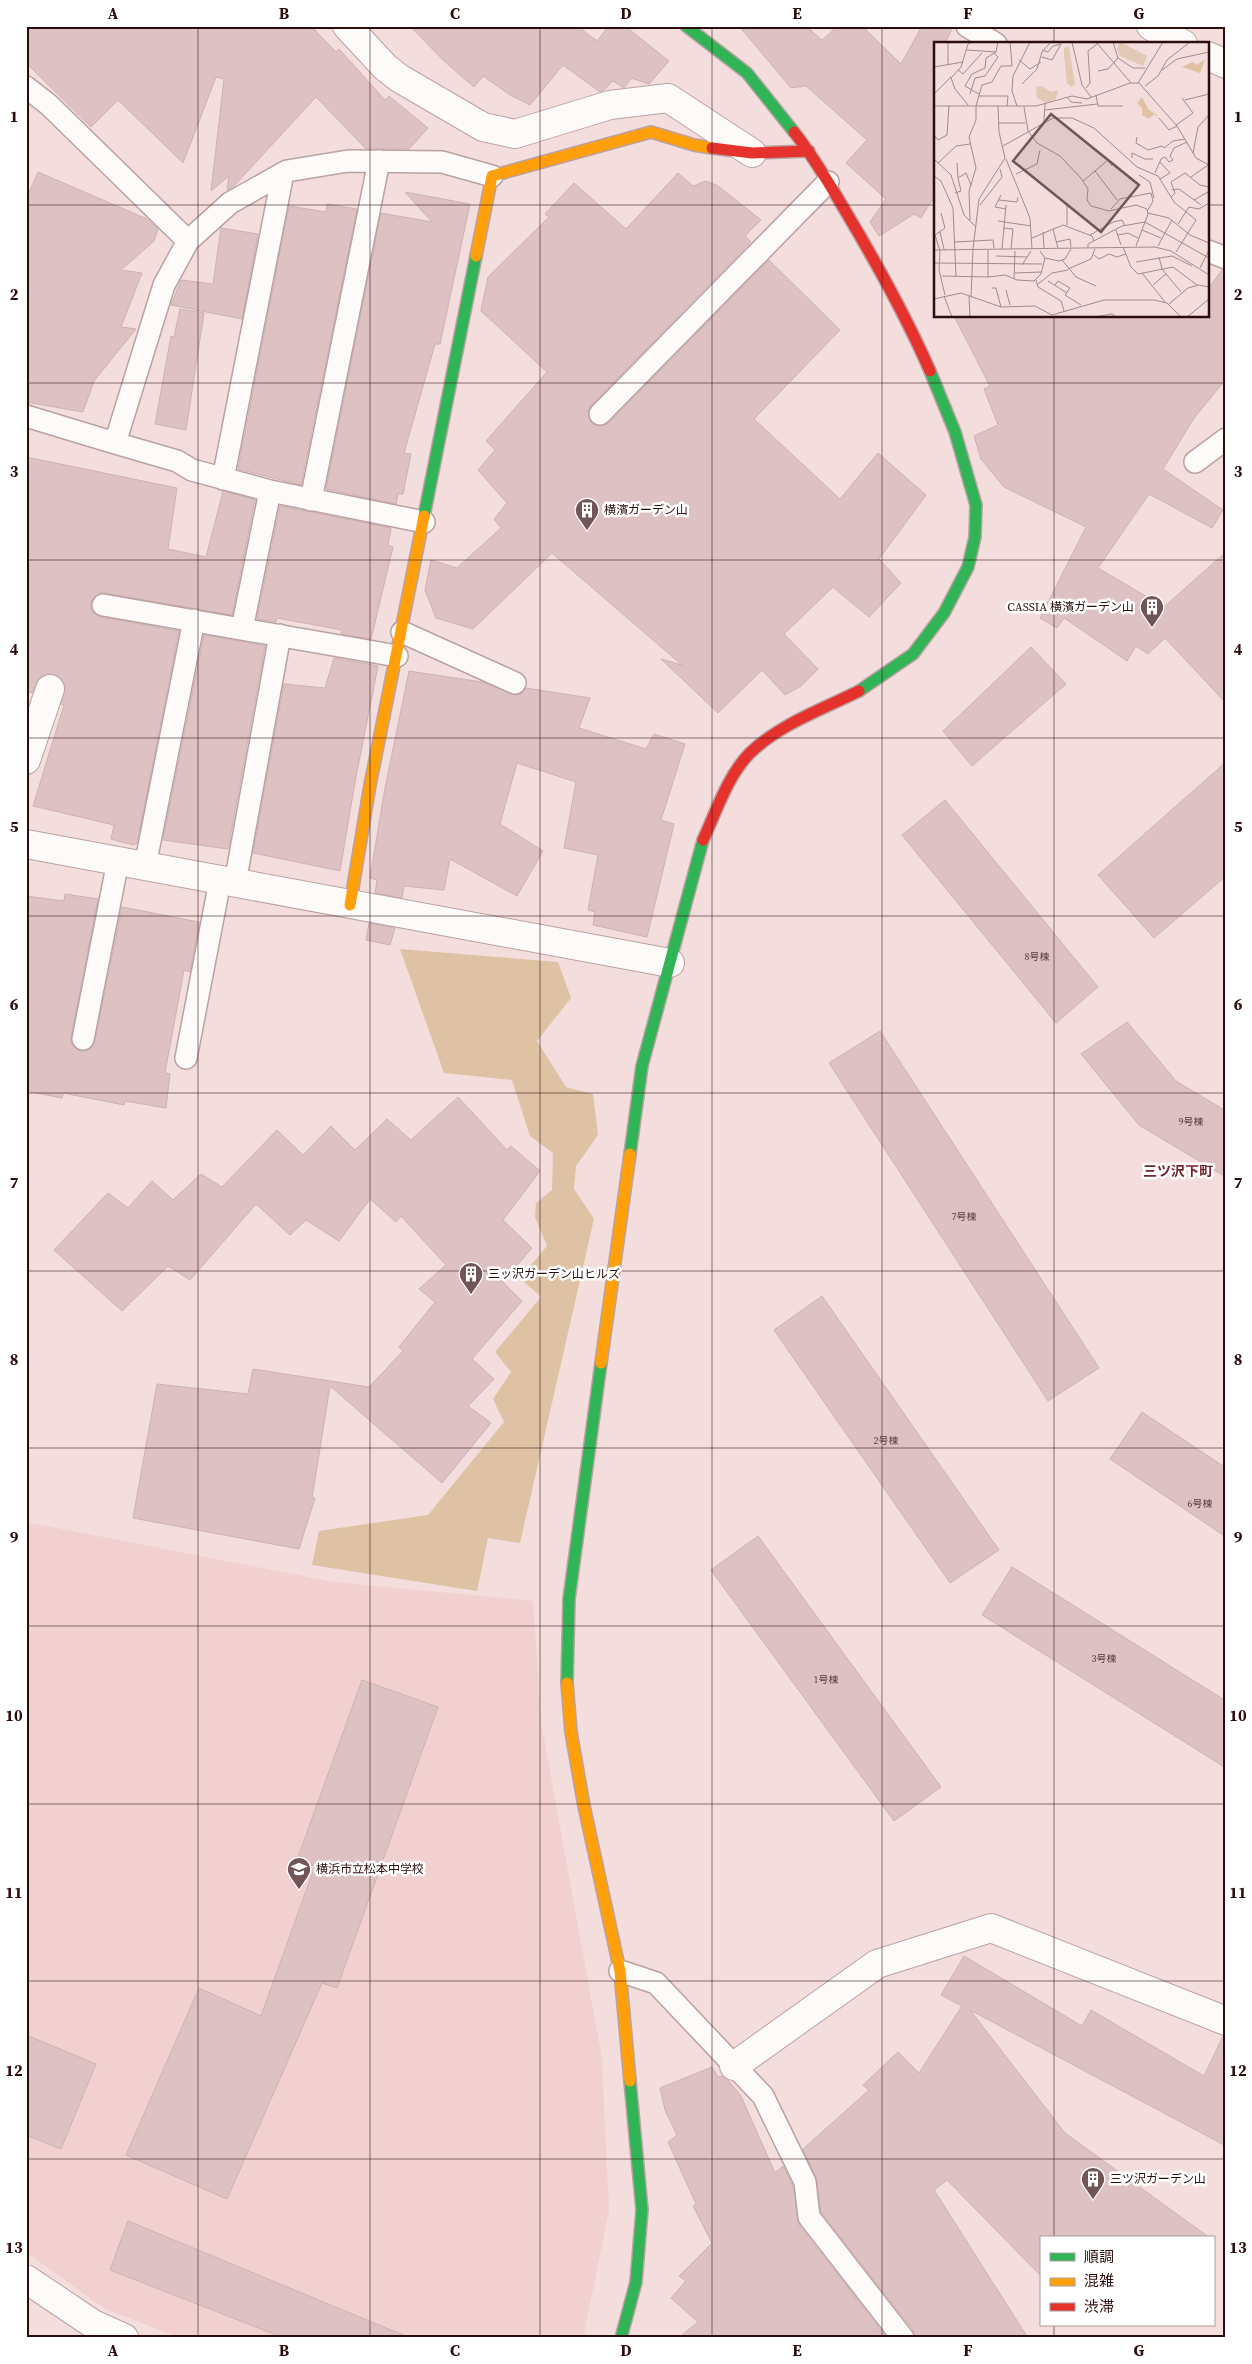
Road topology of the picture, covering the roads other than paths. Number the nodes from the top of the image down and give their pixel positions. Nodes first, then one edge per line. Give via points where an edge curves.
1 (347, 26) edge
2 (686, 26) edge
3 (966, 26) edge
4 (1152, 26) edge
5 (993, 42) edge
6 (1180, 42) edge
7 (1210, 57) edge
8 (1226, 64) edge
9 (26, 87) edge
10 (809, 151) junction
11 (752, 153) junction
12 (379, 161) junction
13 (283, 173) junction
14 (492, 176) junction
15 (828, 182) junction
16 (188, 241) junction
17 (1210, 252) edge
18 (1226, 258) edge
19 (600, 414) dead end
20 (26, 416) edge
21 (1226, 439) edge
22 (115, 443) junction
23 (1195, 462) dead end
24 (223, 479) junction
25 (270, 491) junction
26 (311, 500) junction
27 (424, 522) junction
28 (103, 605) dead end
29 (194, 620) junction
30 (242, 629) junction
31 (402, 632) junction
32 (280, 635) junction
33 (397, 656) junction
34 (515, 683) dead end
35 (50, 689) dead end
36 (26, 760) edge
37 (26, 844) edge
38 (118, 861) junction
39 (146, 866) junction
40 (228, 882) junction
41 (350, 904) junction
42 (670, 964) junction
43 (83, 1039) dead end
44 (186, 1058) dead end
45 (620, 1971) junction
46 (1226, 2022) edge
47 (734, 2066) junction
48 (26, 2279) edge
49 (124, 2338) edge
50 (621, 2338) edge
51 (903, 2338) edge

1 - 11 street via 399,78 483,127 515,134 610,105 668,98
2 - 10 street via 747,73
3 - 5 lane
4 - 6 street
7 - 8 street
9 - 16 lane
10 - 11 street
10 - 15 street
11 - 14 street via 694,146 651,132
12 - 13 lane via 348,161
12 - 14 lane via 442,162
12 - 26 lane
13 - 16 lane via 230,203
13 - 24 lane
14 - 27 street
15 - 19 lane
15 - 42 street via 915,336 957,441 976,505 975,536 968,567 944,613 913,654 861,690 773,734 749,754 732,777 700,848
16 - 22 lane via 164,285
17 - 18 lane
20 - 22 lane
21 - 23 lane
22 - 24 lane
24 - 25 lane
25 - 26 lane
25 - 30 lane
26 - 27 lane
27 - 31 street
28 - 29 lane
29 - 30 lane
29 - 39 lane
30 - 32 lane
31 - 33 street
31 - 34 lane
32 - 33 lane
32 - 40 lane
33 - 41 street via 370,784
35 - 36 street
37 - 38 street
38 - 39 street
38 - 43 lane
39 - 40 street
40 - 41 street
40 - 44 lane
41 - 42 street
42 - 45 street via 642,1066 569,1599 566,1673 572,1732 584,1806
45 - 47 lane via 656,1983
45 - 50 street via 642,2210 636,2282
46 - 47 street via 991,1928 877,1964
47 - 51 lane via 763,2096 805,2182 810,2217
48 - 49 street via 93,2324

